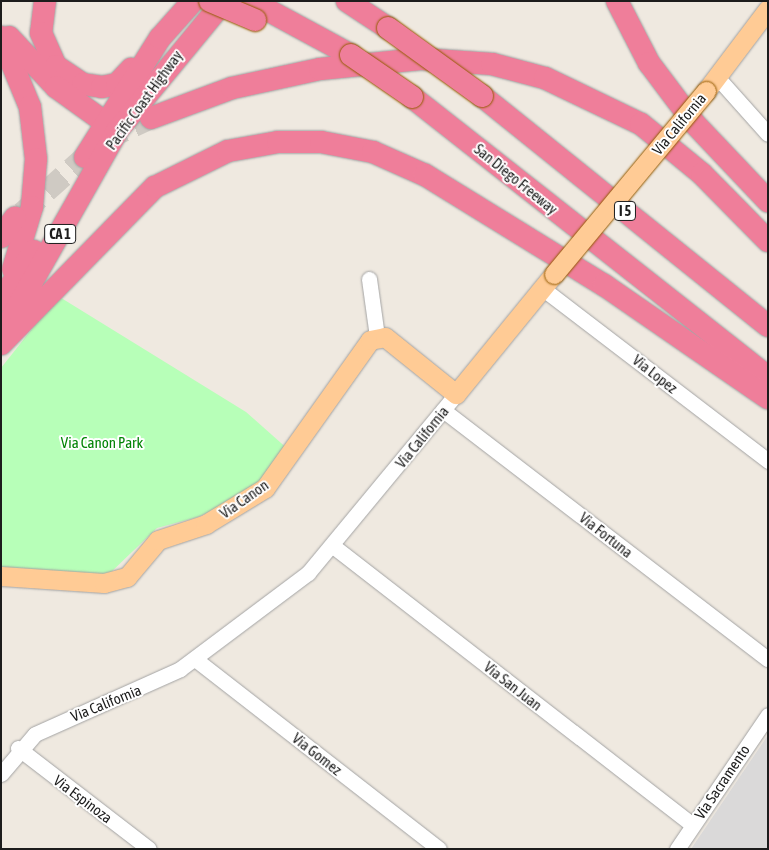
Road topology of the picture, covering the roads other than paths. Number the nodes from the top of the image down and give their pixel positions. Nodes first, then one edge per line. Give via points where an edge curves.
1 (45, 1) edge
2 (193, 1) edge
3 (210, 1) edge
4 (224, 1) edge
5 (347, 1) edge
6 (617, 1) edge
7 (768, 9) edge
8 (257, 10) edge
9 (171, 23) junction
10 (1, 28) edge
11 (1, 36) edge
12 (351, 55) junction
13 (712, 84) junction
14 (151, 118) tunnel mouth
15 (111, 127) junction
16 (768, 134) edge
17 (768, 201) edge
18 (15, 218) tunnel mouth
19 (1, 237) edge
20 (768, 241) edge
21 (369, 279) dead end
22 (548, 281) junction
23 (2, 299) edge
24 (768, 326) edge
25 (1, 336) edge
26 (377, 337) junction
27 (1, 344) edge
28 (768, 377) edge
29 (456, 394) junction
30 (768, 398) edge
31 (443, 410) junction
32 (768, 461) edge
33 (333, 546) junction
34 (1, 576) edge
35 (195, 659) junction
36 (768, 659) edge
37 (768, 715) edge
38 (18, 748) junction
39 (1, 774) edge
40 (693, 825) junction
41 (149, 849) edge
42 (439, 849) edge
43 (677, 849) edge

1 - 9 highway via 40,24 48,56 92,87 121,81
2 - 9 highway, Pacific Coast Highway / CA 1
3 - 8 highway, bridge
4 - 15 highway, Pacific Coast Highway / CA 1
5 - 24 highway, I 5, bridge via 482,96
6 - 17 highway via 650,63 694,123
7 - 13 main road, Via California
8 - 12 highway, San Diego Freeway via 322,38
8 - 12 highway via 294,35
9 - 15 highway, Pacific Coast Highway / CA 1
10 - 15 highway via 56,88
11 - 23 highway via 30,107 36,159 32,207
12 - 28 highway, San Diego Freeway, bridge via 412,97
13 - 16 street
13 - 22 main road, Via California, bridge
14 - 20 highway via 232,88 320,69 421,59 492,64 545,78 641,124 702,174
15 - 23 highway, Pacific Coast Highway / CA 1
15 - 25 highway, Pacific Coast Highway / CA 1
18 - 19 highway
21 - 26 street
22 - 29 main road, Via California
22 - 32 street, Via Lopez
26 - 29 main road via 385,337
26 - 34 main road, Via Canon via 363,348 288,461 265,488 237,508 158,540 127,577 116,582
27 - 30 highway via 155,187 228,151 278,142 321,142 372,152 425,175 604,285
29 - 31 street, Via California
31 - 33 street, Via California
31 - 36 street, Via Fortuna
33 - 35 street, Via California via 308,573
33 - 40 street, Via San Juan
35 - 38 street, Via California via 164,679 42,729
35 - 42 street, Via Gomez
37 - 40 street, Via Sacramento
38 - 39 street, Via California
38 - 41 street, Via Espinoza
40 - 43 street, Via Sacramento

